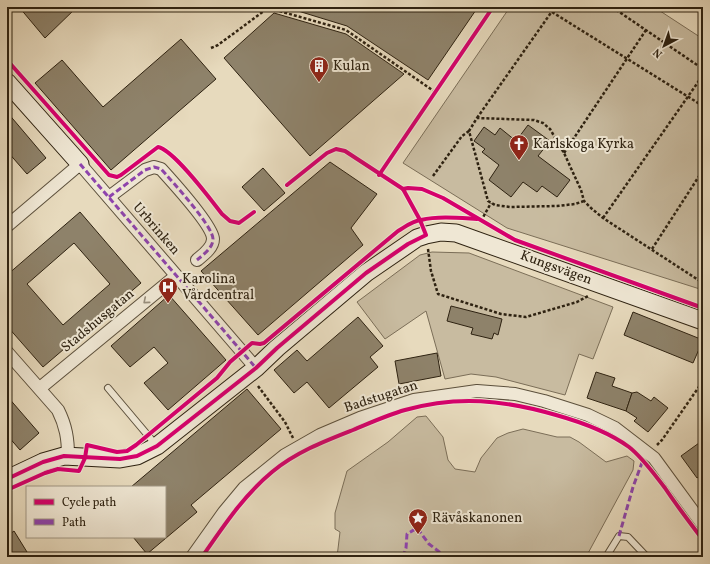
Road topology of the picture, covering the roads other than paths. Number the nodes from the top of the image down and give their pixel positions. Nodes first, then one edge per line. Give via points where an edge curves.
1 (7, 82) edge
2 (80, 164) junction
3 (109, 198) junction
4 (7, 226) edge
5 (197, 260) dead end
6 (176, 276) junction
7 (703, 321) edge
8 (7, 352) edge
9 (253, 371) junction
10 (40, 388) junction
11 (108, 388) dead end
12 (157, 446) junction
13 (68, 456) junction
14 (7, 479) edge
15 (703, 525) edge
16 (192, 557) edge
17 (606, 557) edge
18 (647, 557) edge

1 - 2 street
2 - 3 street, Urbrinken
2 - 4 street
3 - 5 street via 146,170 161,169 192,204 213,238 208,252
3 - 6 street, Urbrinken
6 - 9 street, Urbrinken
6 -> 10 street, Stadshusgatan
7 - 9 street, Kungsvägen via 456,233 441,232 426,235 408,244 366,273
8 - 10 street
9 - 12 street, Kungsvägen
10 - 13 street via 63,420 68,440
11 - 12 lane
12 - 13 street, Kungsvägen via 138,456 120,459
13 - 14 street, Kungsvägen via 43,462
15 - 16 street, Badstugatan via 654,458 615,428 588,415 544,401 515,394 477,392 414,400 326,432 285,455 244,488
17 - 18 lane via 619,536 628,537

